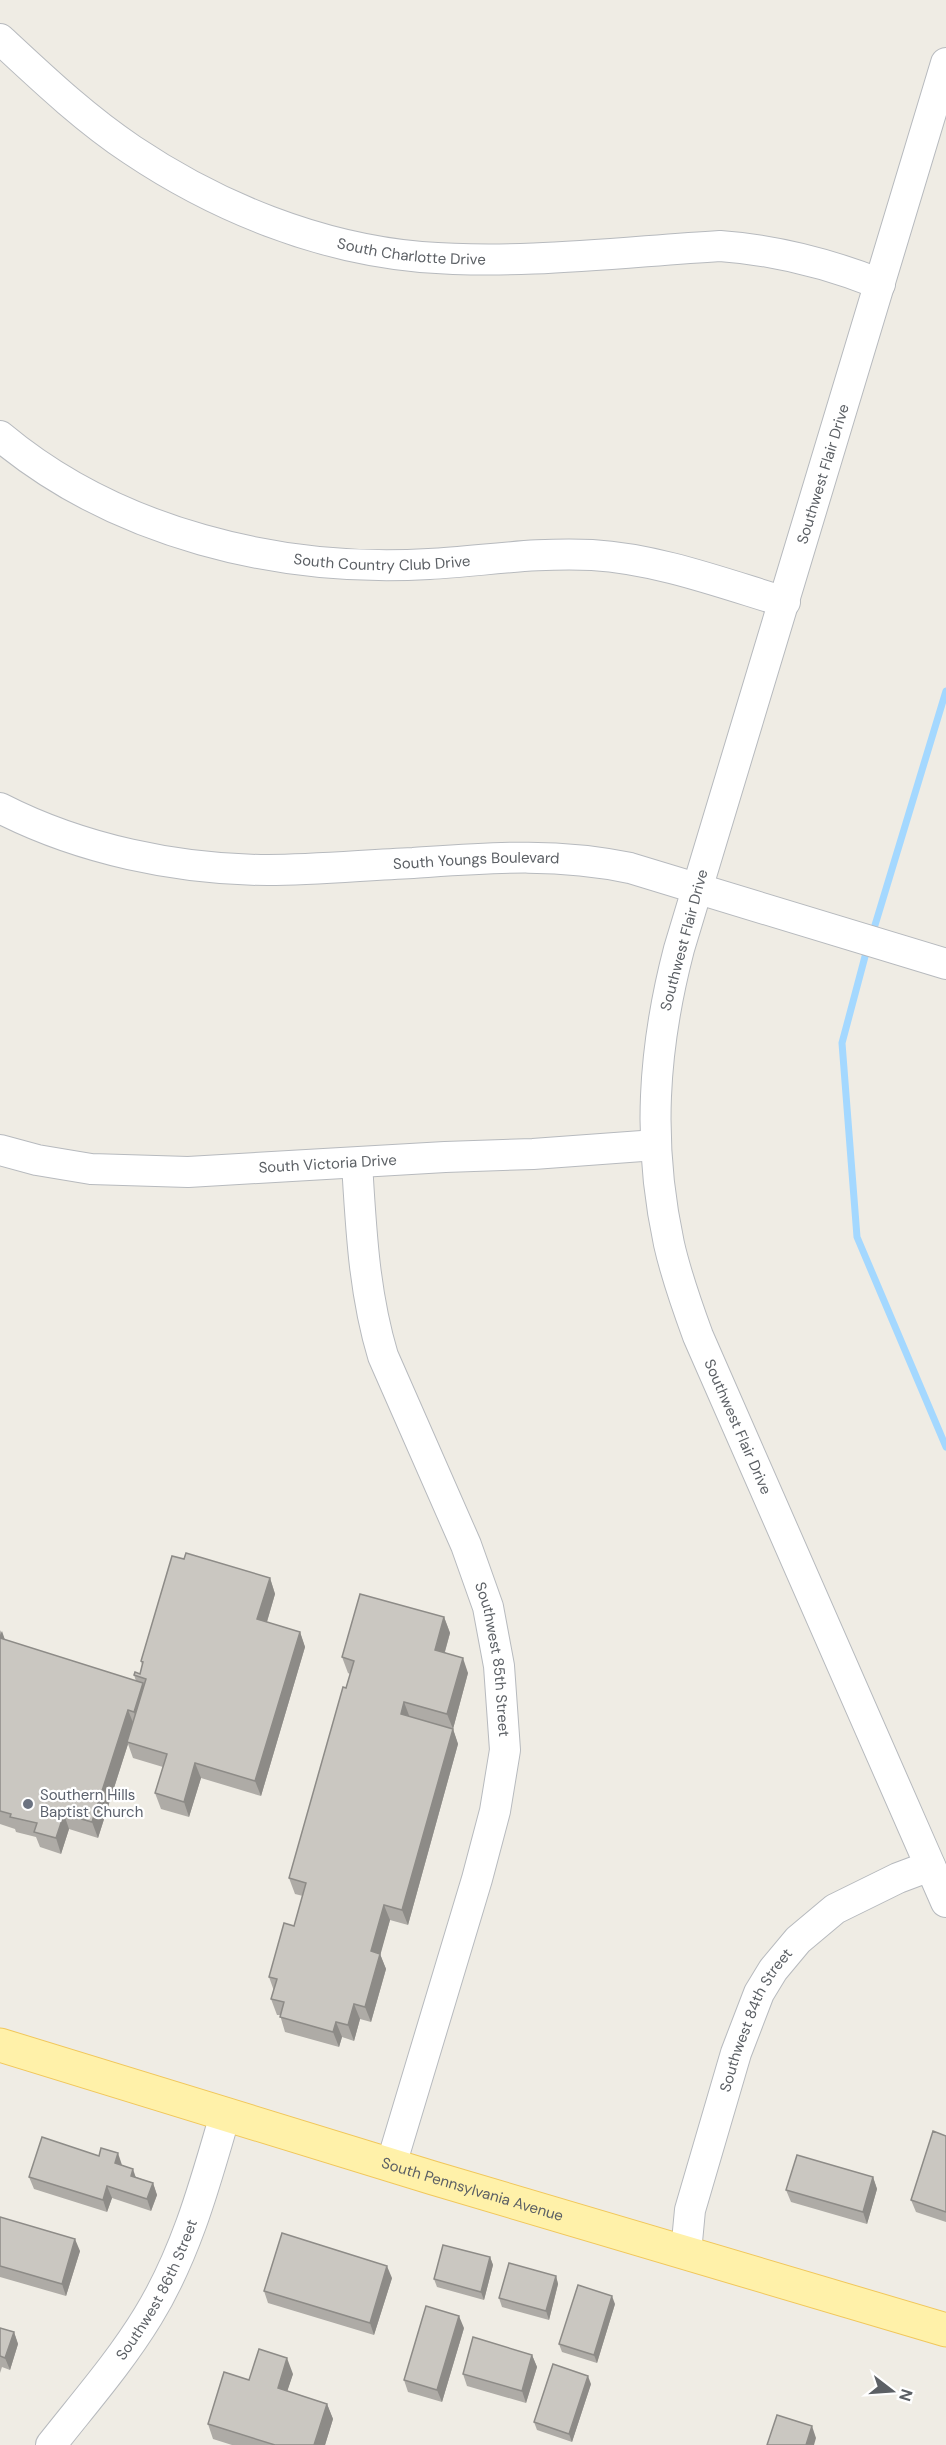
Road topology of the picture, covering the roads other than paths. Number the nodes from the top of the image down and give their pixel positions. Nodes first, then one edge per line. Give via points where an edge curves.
1 (0, 39) edge
2 (946, 63) edge
3 (880, 284) junction
4 (0, 436) edge
5 (785, 602) junction
6 (0, 808) edge
7 (698, 888) junction
8 (946, 964) edge
9 (656, 1145) junction
10 (0, 1150) edge
11 (357, 1163) junction
12 (930, 1866) junction
13 (946, 1902) edge
14 (0, 2045) edge
15 (225, 2115) junction
16 (392, 2165) junction
17 (686, 2252) junction
18 (946, 2330) edge
19 (51, 2445) edge

1 - 3 street, South Charlotte Drive via 132,150 222,202 313,237 386,252 443,258 745,248 792,255
2 - 3 street, Southwest Flair Drive
3 - 5 street, Southwest Flair Drive
4 - 5 street, South Country Club Drive via 43,468 117,507 195,538 231,547 270,555 376,565 519,555 616,557
5 - 7 street, Southwest Flair Drive
6 - 7 street, South Youngs Boulevard via 102,847 194,864 266,870 568,857 630,868
7 - 8 street, South Youngs Boulevard
7 - 9 street, Southwest Flair Drive via 679,949 661,1030 655,1089
9 - 11 street, South Victoria Drive
9 - 12 street, Southwest Flair Drive via 669,1246 698,1336
10 - 11 street, South Victoria Drive via 91,1169 137,1172
11 - 16 street, Southwest 85th Street via 361,1239 375,1329 488,1607 504,1714 505,1750 495,1811
12 - 13 street, Southwest Flair Drive
12 - 17 street, Southwest 84th Street via 836,1910 798,1940 772,1970 749,2016 730,2074 690,2210
14 - 15 main road, South Pennsylvania Avenue
15 - 16 main road, South Pennsylvania Avenue
15 - 19 street, Southwest 86th Street via 189,2232 167,2282 137,2333
16 - 17 main road, South Pennsylvania Avenue
17 - 18 main road, South Pennsylvania Avenue

